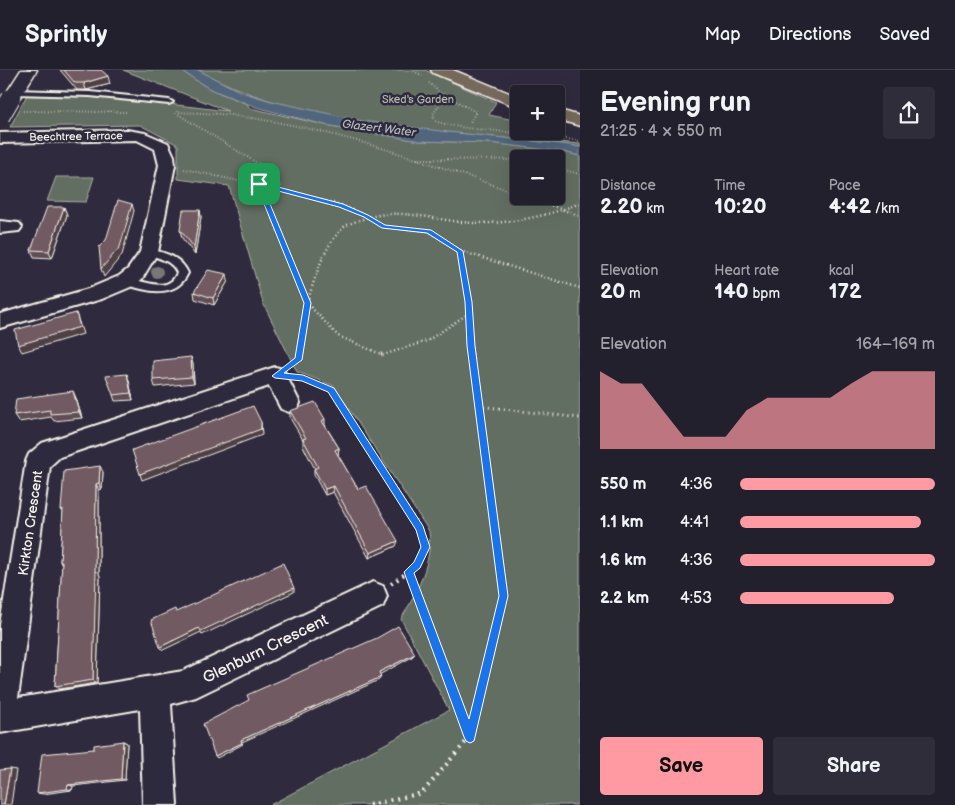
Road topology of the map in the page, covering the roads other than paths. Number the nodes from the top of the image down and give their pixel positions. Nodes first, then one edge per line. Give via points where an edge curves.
1 (29, 70) edge
2 (438, 70) edge
3 (510, 98) edge
4 (14, 100) junction
5 (169, 102) dead end
6 (0, 117) edge
7 (565, 117) edge
8 (580, 121) edge
9 (0, 138) edge
10 (149, 252) junction
11 (126, 281) junction
12 (0, 321) edge
13 (289, 403) dead end
14 (373, 596) road end
15 (155, 691) junction
16 (0, 716) edge
17 (160, 805) edge

1 - 4 main road
2 - 3 main road
4 - 5 lane via 90,94
4 - 6 main road, bridge
7 - 8 main road
9 - 10 street, Beechtree Terrace via 140,136 162,146 167,165
10 - 11 street via 135,274
10 - 11 lane via 176,261 182,267 182,278 168,287 148,289
11 - 12 street via 96,294
13 - 16 street, Kirkton Crescent via 275,376 51,450 38,461
14 - 15 street, Glenburn Crescent via 185,686
15 - 16 street, Glenburn Crescent
15 - 17 street

